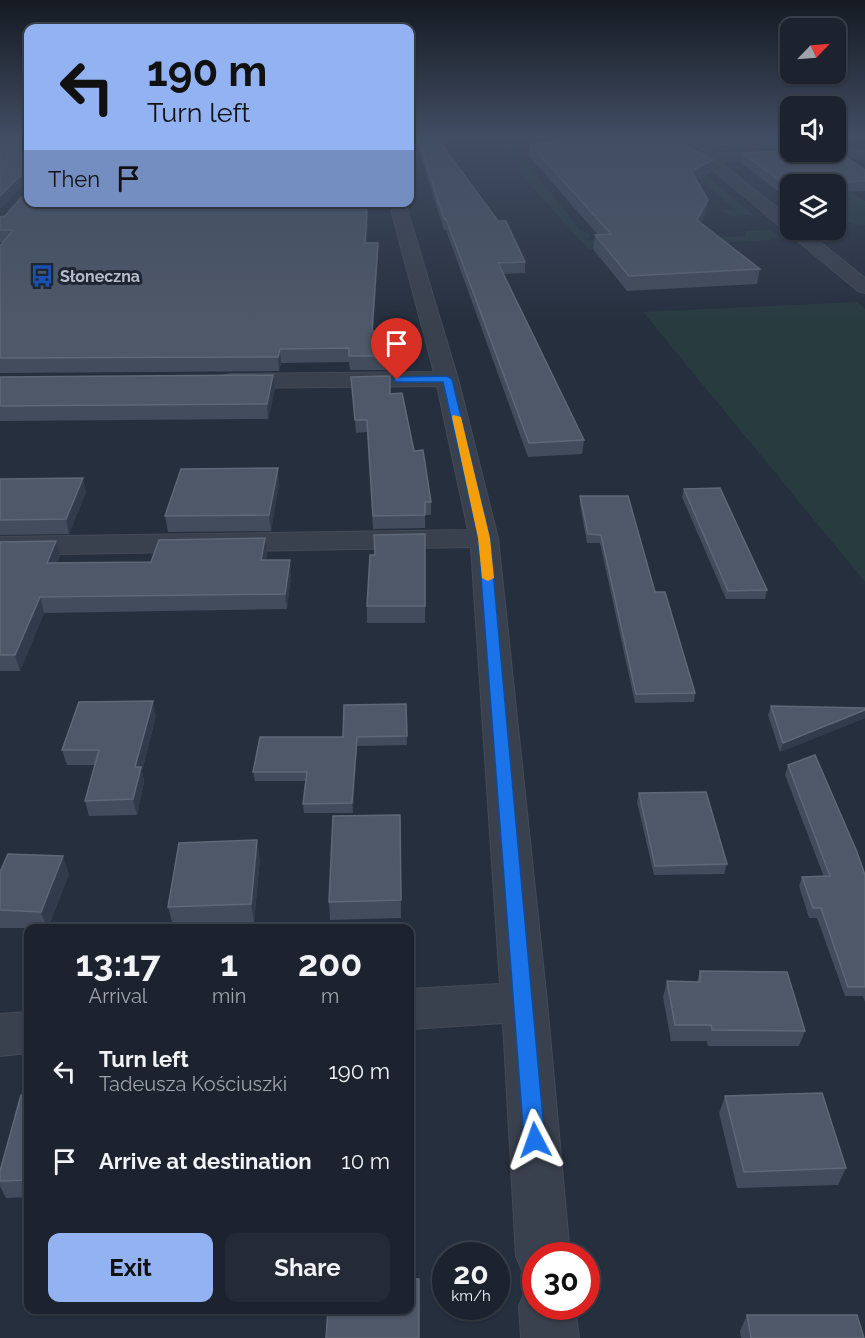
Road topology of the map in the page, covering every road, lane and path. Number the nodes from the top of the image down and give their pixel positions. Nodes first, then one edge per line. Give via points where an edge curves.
1 (758, 200) edge
2 (398, 207) edge
3 (780, 218) edge
4 (807, 240) edge
5 (865, 287) edge
6 (447, 379) junction
7 (210, 381) edge
8 (484, 538) junction
9 (0, 546) edge
10 (524, 1002) junction
11 (414, 1009) edge
12 (24, 1033) edge
13 (0, 1035) edge
14 (542, 1242) edge
15 (548, 1320) edge
16 (550, 1338) edge

1 - 3 street
2 - 6 street
4 - 5 street
6 - 7 street
6 - 8 street
8 - 9 street
8 - 10 street
10 - 11 street
10 - 14 street
12 - 13 street
15 - 16 street

